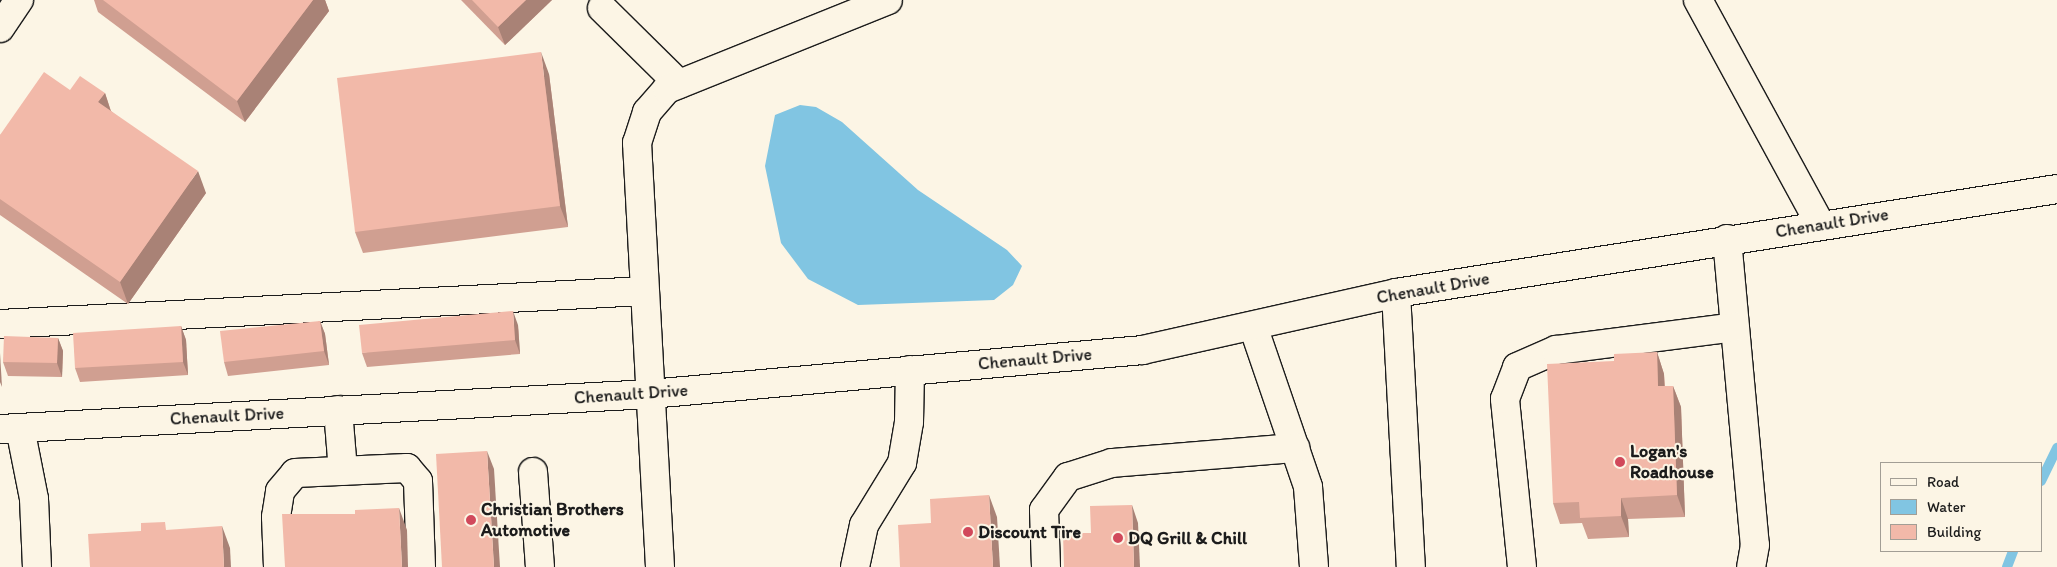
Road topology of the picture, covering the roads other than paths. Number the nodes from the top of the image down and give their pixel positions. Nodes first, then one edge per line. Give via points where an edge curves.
1 (18, 0) edge
2 (888, 0) edge
3 (1698, 0) edge
4 (602, 8) dead end
5 (0, 28) edge
6 (678, 84) junction
7 (2057, 189) edge
8 (1820, 224) junction
9 (1727, 239) junction
10 (644, 291) junction
11 (1396, 293) junction
12 (0, 324) edge
13 (1253, 326) junction
14 (1735, 327) junction
15 (910, 370) junction
16 (650, 394) junction
17 (338, 410) junction
18 (10, 428) edge
19 (1295, 448) junction
20 (343, 471) junction
21 (533, 472) dead end
22 (37, 567) edge
23 (278, 567) edge
24 (422, 567) edge
25 (540, 567) edge
26 (660, 567) edge
27 (855, 567) edge
28 (1046, 567) edge
29 (1314, 567) edge
30 (1411, 567) edge
31 (1522, 567) edge
32 (1751, 567) edge

1 - 5 street
2 - 6 street
3 - 8 street
4 - 6 street
6 - 10 street via 667,89 647,112 637,143
7 - 8 street, Chenault Drive
8 - 9 street, Chenault Drive
9 - 11 street, Chenault Drive
9 - 14 street
10 - 12 street
10 - 16 street
11 - 13 street, Chenault Drive
11 - 30 street
13 - 15 street, Chenault Drive via 1142,350
13 - 19 street
14 - 31 street via 1556,350 1517,367 1505,399
14 - 32 street via 1755,545
15 - 16 street, Chenault Drive
15 - 27 street via 909,422 902,462 864,525
16 - 17 street, Chenault Drive
16 - 26 street
17 - 18 street, Chenault Drive
17 - 20 street
18 - 22 street via 34,498
19 - 28 street via 1112,463 1068,477 1044,510
19 - 29 street via 1308,487
20 - 23 street via 295,473 280,491 276,517
20 - 24 street via 407,468 418,481
21 - 25 street

